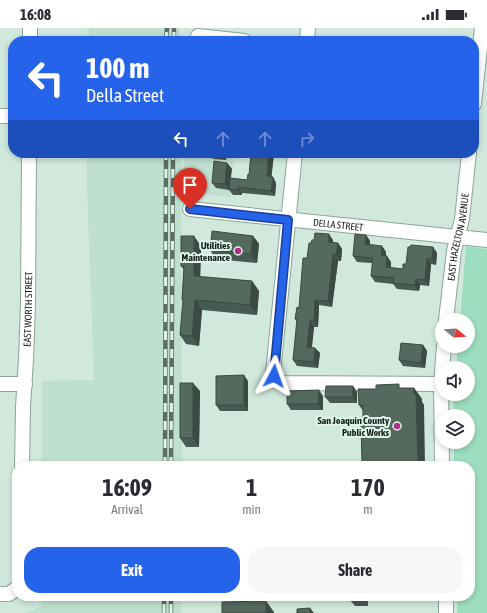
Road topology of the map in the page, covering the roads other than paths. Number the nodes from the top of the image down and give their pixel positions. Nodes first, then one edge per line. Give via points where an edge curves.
1 (482, 28) edge
2 (479, 46) edge
3 (29, 158) edge
4 (294, 158) edge
5 (468, 158) edge
6 (190, 209) dead end
7 (288, 220) junction
8 (457, 237) junction
9 (487, 240) edge
10 (447, 313) edge
11 (0, 384) edge
12 (25, 384) junction
13 (435, 384) edge
14 (441, 401) edge
15 (22, 461) edge
16 (442, 461) edge
17 (12, 592) edge
18 (0, 594) edge
19 (446, 601) edge
20 (446, 613) edge

1 - 2 street
3 - 12 street, EAST WORTH STREET
4 - 7 street
5 - 8 street, EAST HAZELTON AVENUE via 462,219
6 - 7 street, DELLA STREET
7 - 8 street, DELLA STREET
7 - 13 street via 273,373 276,380 282,383
8 - 9 street, DELLA STREET
8 - 10 street, EAST HAZELTON AVENUE
11 - 12 street
12 - 15 street, EAST WORTH STREET
14 - 16 street
17 - 18 street
19 - 20 street

